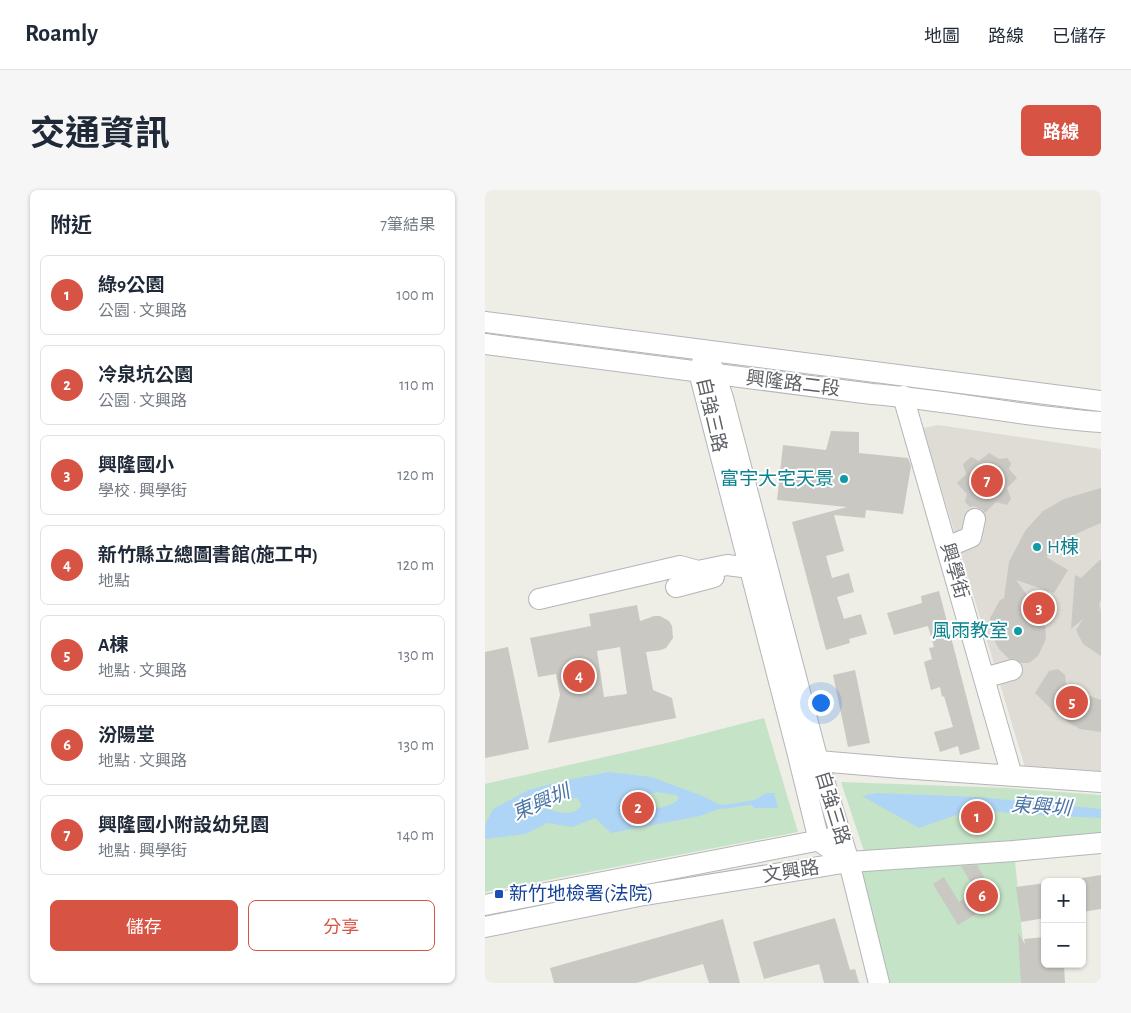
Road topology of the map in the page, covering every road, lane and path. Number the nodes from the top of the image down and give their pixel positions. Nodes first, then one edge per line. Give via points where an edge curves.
1 (485, 322) edge
2 (485, 344) edge
3 (706, 351) junction
4 (707, 373) junction
5 (903, 396) junction
6 (1101, 401) edge
7 (1101, 422) edge
8 (975, 520) dead end
9 (947, 547) junction
10 (750, 568) junction
11 (676, 587) dead end
12 (539, 599) dead end
13 (1012, 670) dead end
14 (984, 678) junction
15 (817, 761) junction
16 (1008, 775) junction
17 (1101, 782) edge
18 (841, 835) junction
19 (819, 840) junction
20 (1101, 843) edge
21 (849, 862) junction
22 (485, 905) edge
23 (485, 927) edge
24 (879, 983) edge

1 - 3 street, 興隆路二段
2 - 4 street, 興隆路二段
3 - 4 street, 自強三路
3 - 6 street, 興隆路二段
4 - 5 street, 興隆路二段
4 - 10 street, 自強三路
4 - 15 street, 自強三路
5 - 7 street, 興隆路二段
5 - 9 street, 興學街
8 - 9 street via 971,537
9 - 14 street, 興學街
10 - 11 street
10 - 12 street via 727,565 698,571 680,566
10 - 19 street, 自強三路
13 - 14 street
14 - 16 street, 興學街 via 1010,769
15 - 16 street
15 - 18 street, 自強三路
16 - 17 street
18 - 19 street, 文興路
18 - 21 street, 自強三路
19 - 21 street, 自強三路
19 - 22 street, 文興路
20 - 21 street, 文興路
21 - 23 street, 文興路 via 639,896
21 - 24 street, 自強三路

